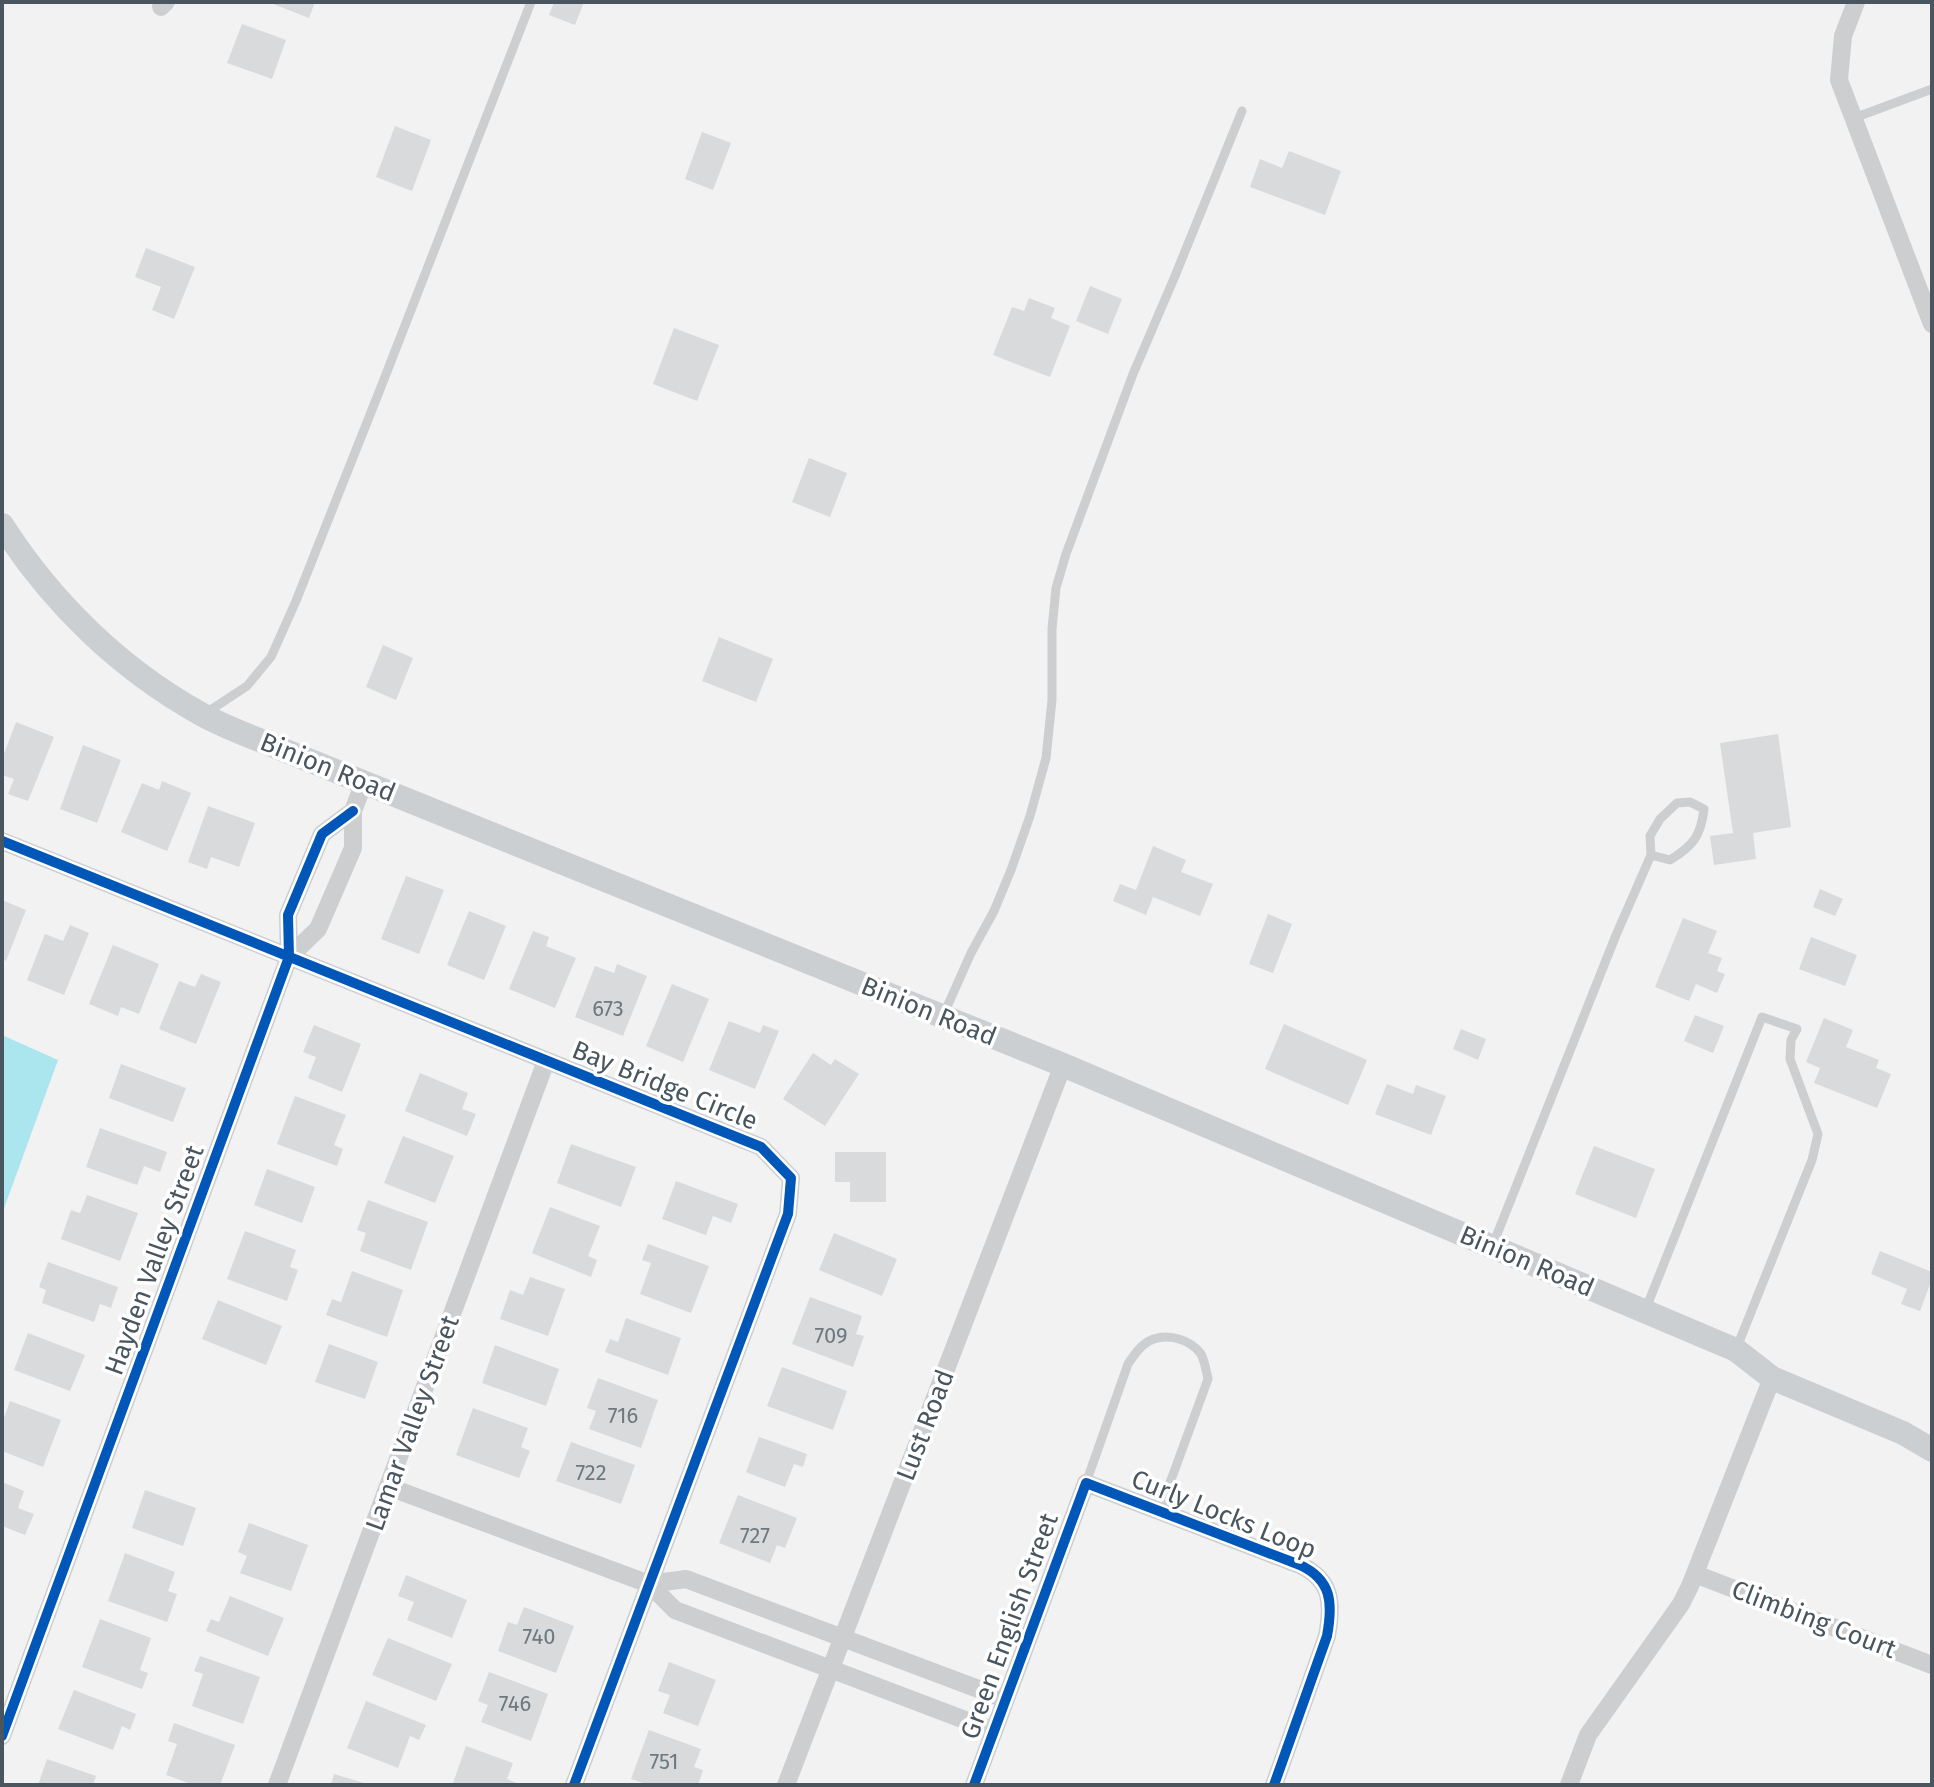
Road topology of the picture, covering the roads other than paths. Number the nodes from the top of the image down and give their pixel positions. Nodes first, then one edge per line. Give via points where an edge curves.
1 (531, 2) edge
2 (1856, 2) edge
3 (1932, 89) edge
4 (1242, 111) dead end
5 (1854, 118) junction
6 (1928, 301) edge
7 (1932, 324) edge
8 (2, 525) edge
9 (203, 715) junction
10 (364, 782) junction
11 (353, 811) junction
12 (2, 841) edge
13 (1651, 855) junction
14 (289, 957) junction
15 (943, 1016) junction
16 (546, 1061) junction
17 (1063, 1065) junction
18 (1492, 1247) junction
19 (1645, 1311) junction
20 (1736, 1350) junction
21 (1772, 1378) junction
22 (1903, 1433) junction
23 (1932, 1435) edge
24 (1932, 1450) edge
25 (1086, 1483) junction
26 (389, 1487) junction
27 (1160, 1510) junction
28 (1695, 1574) junction
29 (649, 1584) junction
30 (842, 1639) junction
31 (1932, 1665) edge
32 (831, 1670) junction
33 (1005, 1699) junction
34 (994, 1731) junction
35 (2, 1736) edge
36 (277, 1785) edge
37 (574, 1785) edge
38 (786, 1785) edge
39 (974, 1785) edge
40 (1274, 1785) edge
41 (1569, 1785) edge

1 - 9 lane via 271,657 247,686
2 - 5 street via 1843,36 1839,80
3 - 5 lane
4 - 15 lane via 1133,374 1066,554 1056,588 1046,758 1011,870
5 - 6 street
6 - 7 street
8 - 9 main road, Binion Road via 24,560 74,618 138,673
9 - 10 main road, Binion Road
10 - 11 street, Hayden Valley Street
10 - 15 main road, Binion Road
11 - 14 street, Hayden Valley Street via 353,848 318,929
11 - 14 street, Hayden Valley Street via 322,834 288,915
12 - 14 street, Bay Bridge Circle
13 - 13 lane via 1670,860 1681,853 1702,827 1704,809 1677,803 1650,836
13 - 18 lane
14 - 16 street, Bay Bridge Circle
14 - 35 street, Hayden Valley Street
15 - 17 main road, Binion Road
16 - 26 street, Lamar Valley Street
16 - 29 street, Bay Bridge Circle via 761,1147 791,1178 788,1214
17 - 18 main road, Binion Road
17 - 30 street, Lust Road
18 - 19 main road, Binion Road
19 - 20 main road, Binion Road
19 - 20 lane via 1762,1017 1797,1029 1790,1059 1818,1134
20 - 21 main road, Binion Road
21 - 22 main road, Binion Road
21 - 28 street
22 - 23 main road, Binion Road
22 - 24 main road, Binion Road
25 - 27 street, Curly Locks Loop
25 - 27 lane via 1128,1364 1138,1350 1165,1335 1188,1343 1199,1351 1208,1379
25 - 33 street, Green English Street
26 - 29 street
26 - 36 street, Lamar Valley Street
27 - 40 street, Curly Locks Loop via 1300,1565 1325,1585 1330,1600 1327,1636
28 - 31 street, Climbing Court
28 - 41 street via 1681,1604 1588,1735
29 - 30 street via 686,1579
29 - 32 street via 675,1610
29 - 37 street, Bay Bridge Circle
30 - 32 street, Lust Road
30 - 33 street
32 - 34 street
32 - 38 street, Lust Road
33 - 34 street, Green English Street
34 - 39 street, Green English Street

